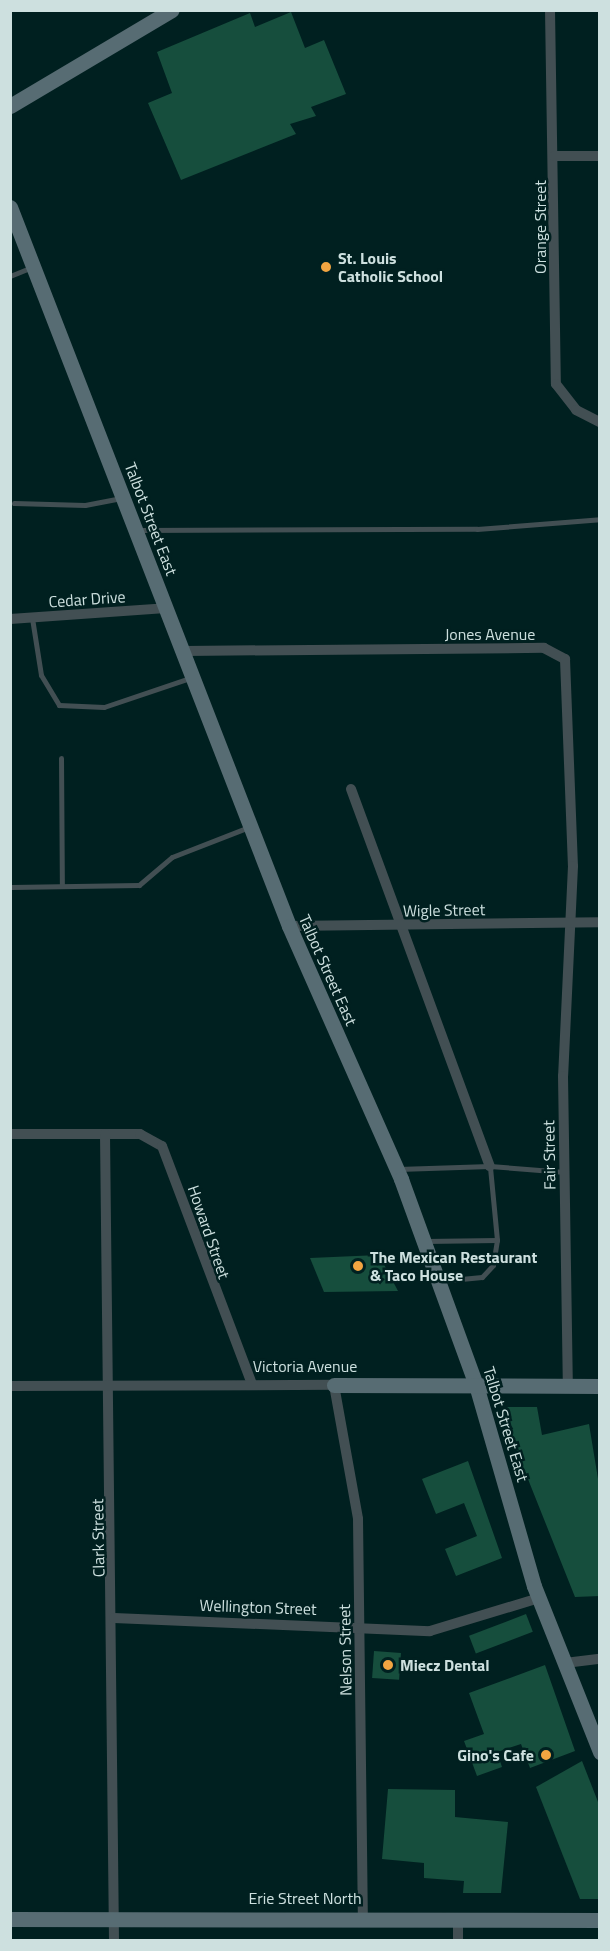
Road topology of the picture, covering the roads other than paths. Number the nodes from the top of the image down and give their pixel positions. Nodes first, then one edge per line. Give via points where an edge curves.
1 (172, 10) edge
2 (550, 10) edge
3 (10, 106) edge
4 (554, 156) junction
5 (600, 156) edge
6 (10, 207) edge
7 (33, 266) junction
8 (10, 276) edge
9 (600, 422) edge
10 (123, 498) junction
11 (14, 503) dead end
12 (600, 519) edge
13 (136, 530) junction
14 (166, 608) junction
15 (32, 618) junction
16 (10, 619) edge
17 (183, 651) junction
18 (194, 677) junction
19 (61, 758) dead end
20 (351, 789) dead end
21 (251, 827) junction
22 (62, 886) junction
23 (11, 887) edge
24 (600, 922) edge
25 (569, 923) junction
26 (400, 925) junction
27 (289, 926) junction
28 (10, 1134) edge
29 (105, 1134) junction
30 (490, 1166) junction
31 (396, 1169) junction
32 (565, 1173) junction
33 (497, 1240) junction
34 (423, 1241) junction
35 (438, 1281) junction
36 (252, 1384) junction
37 (334, 1385) junction
38 (476, 1385) junction
39 (10, 1386) edge
40 (110, 1386) junction
41 (600, 1386) edge
42 (568, 1387) junction
43 (539, 1598) junction
44 (114, 1618) junction
45 (359, 1626) junction
46 (600, 1659) edge
47 (565, 1663) junction
48 (600, 1752) edge
49 (363, 1916) junction
50 (115, 1917) junction
51 (458, 1918) junction
52 (10, 1919) edge
53 (600, 1920) edge
54 (114, 1941) edge
55 (458, 1941) edge

1 - 3 main road
2 - 4 street, Orange Street
4 - 5 street
4 - 9 street, Orange Street via 556,384 576,410
6 - 7 main road, Talbot Street East
7 - 8 lane
7 - 10 main road, Talbot Street East
10 - 11 lane via 85,505
10 - 13 main road, Talbot Street East
12 - 13 lane via 477,529
13 - 14 main road, Talbot Street East
14 - 15 street, Cedar Drive
14 - 17 main road, Talbot Street East
15 - 16 street, Cedar Drive
15 - 18 lane via 41,675 59,705 104,707
17 - 18 main road, Talbot Street East
17 - 25 street, Jones Avenue via 556,652 565,659 570,690 573,866
18 - 21 main road, Talbot Street East
19 - 22 lane
20 - 26 street
21 - 22 lane via 172,857 139,885
21 - 27 main road, Talbot Street East
22 - 23 lane
24 - 25 street, Wigle Street
25 - 26 street, Wigle Street
25 - 32 street, Fair Street
26 - 27 street, Wigle Street
26 - 30 street
27 - 31 main road, Talbot Street East
28 - 29 street, Howard Street
29 - 36 street, Howard Street via 140,1134 162,1146
29 - 40 street, Clark Street
30 - 31 lane
30 - 32 lane
30 - 33 lane
31 - 34 main road, Talbot Street East
32 - 42 street, Fair Street
33 - 34 lane
33 - 35 lane via 493,1265 482,1277
34 - 35 main road, Talbot Street East
35 - 38 main road, Talbot Street East
36 - 37 street, Victoria Avenue
36 - 40 street, Victoria Avenue
37 - 38 main road, Victoria Avenue
37 - 45 street, Nelson Street via 358,1519
38 - 42 main road, Victoria Avenue
38 - 43 main road, Talbot Street East
39 - 40 street, Victoria Avenue
40 - 44 street, Clark Street
41 - 42 main road, Victoria Avenue
43 - 45 street, Wellington Street via 430,1631
43 - 47 main road, Talbot Street East
44 - 45 street, Wellington Street
44 - 50 street, Clark Street
45 - 49 street, Nelson Street
46 - 47 street
47 - 48 main road, Talbot Street East
49 - 50 main road, Erie Street North
49 - 51 main road, Erie Street North
50 - 52 main road, Erie Street North
50 - 54 street, Clark Street
51 - 53 main road, Erie Street North
51 - 55 street

